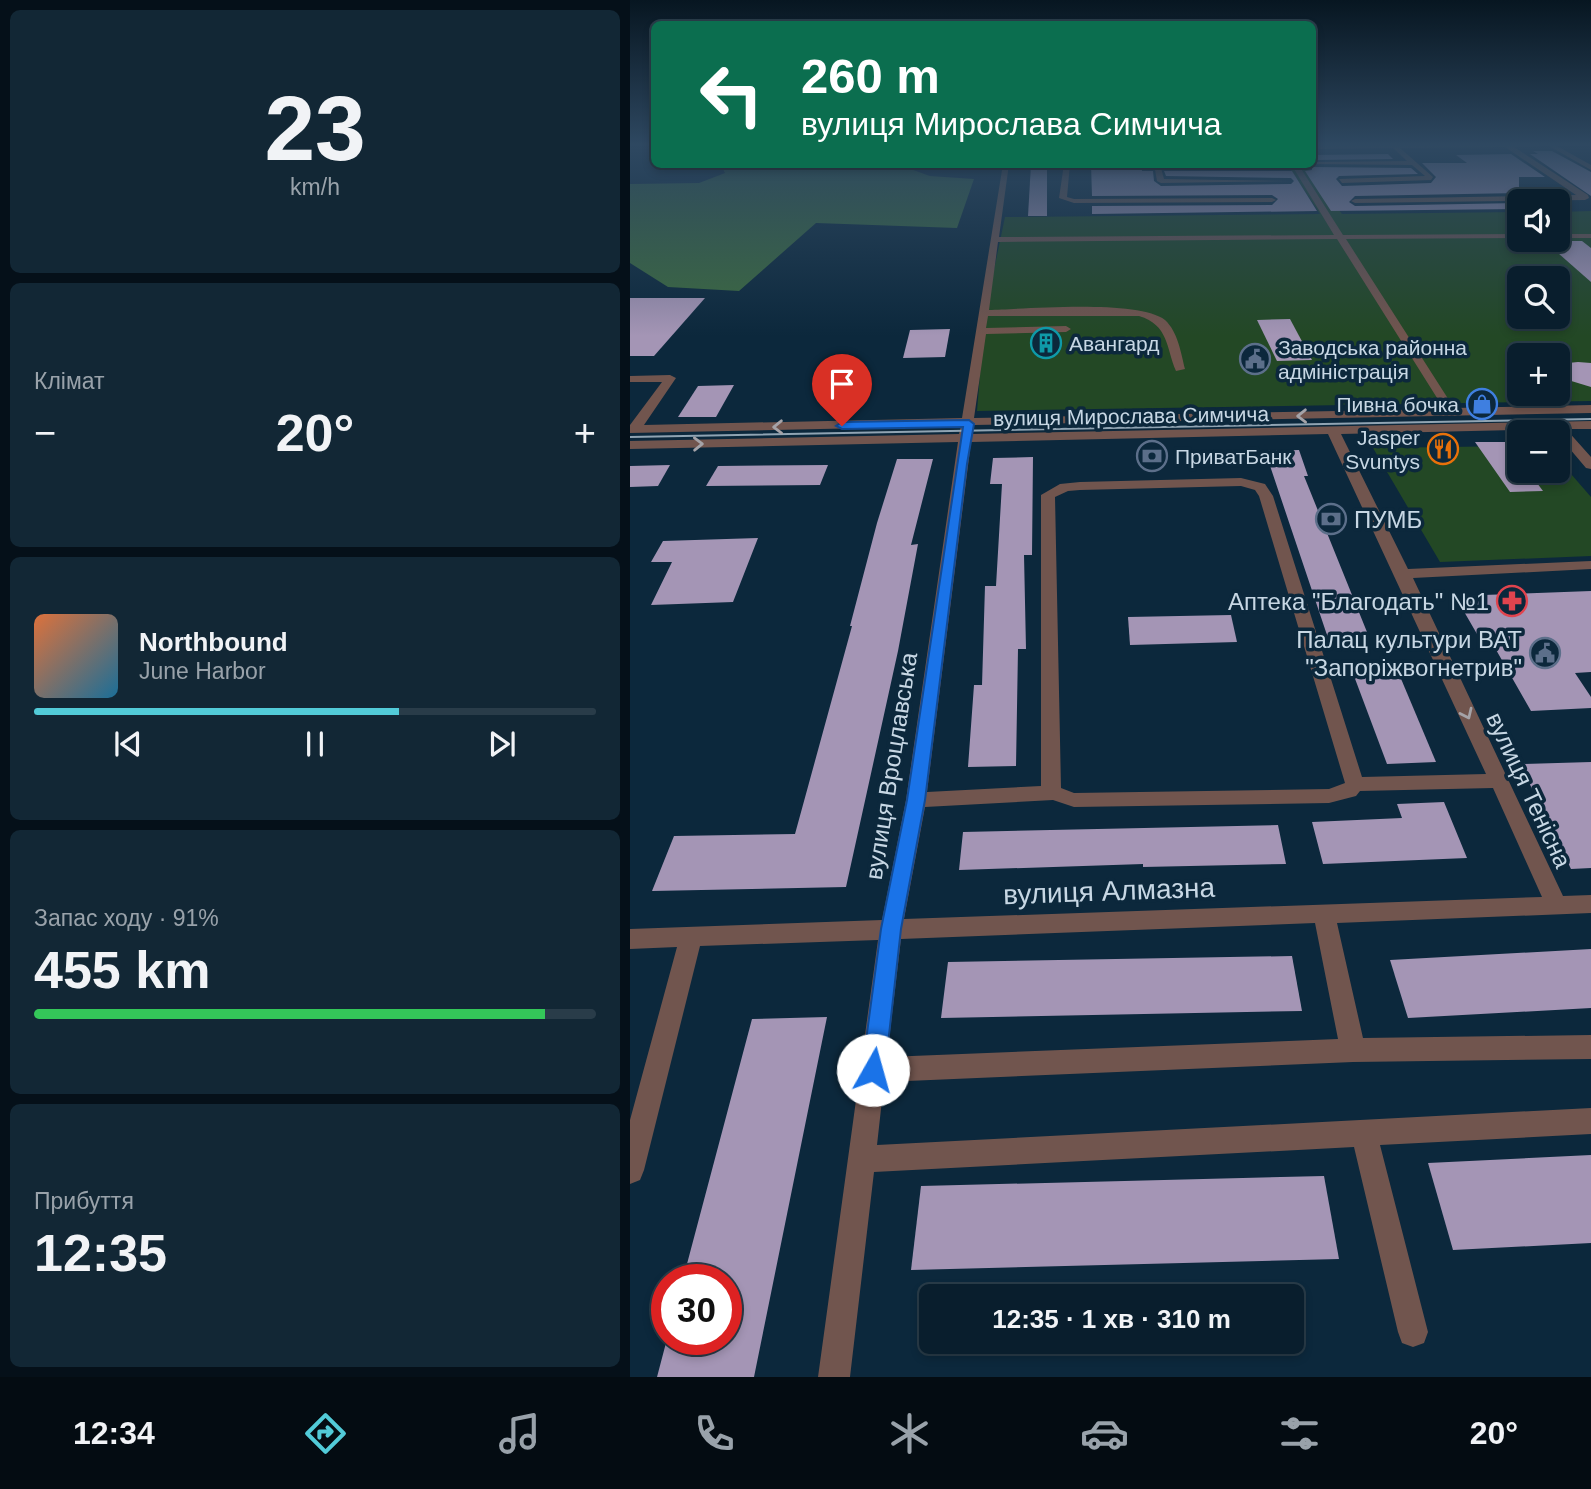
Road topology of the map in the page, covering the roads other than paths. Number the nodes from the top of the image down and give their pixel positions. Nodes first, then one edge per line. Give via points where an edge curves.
1 (1000, 207) edge
2 (1070, 207) edge
3 (1321, 207) edge
4 (1070, 212) dead end
5 (1507, 236) edge
6 (1570, 236) edge
7 (1591, 236) edge
8 (1340, 237) junction
9 (995, 240) junction
10 (985, 313) junction
11 (1066, 330) dead end
12 (982, 331) junction
13 (1180, 369) dead end
14 (630, 379) edge
15 (1449, 407) dead end
16 (1591, 409) edge
17 (1591, 425) edge
18 (1570, 426) edge
19 (1507, 427) edge
20 (632, 429) edge
21 (968, 431) junction
22 (1332, 431) junction
23 (1570, 442) edge
24 (630, 445) edge
25 (1591, 465) edge
26 (1591, 565) edge
27 (1403, 574) junction
28 (1497, 781) junction
29 (1355, 785) junction
30 (1053, 793) junction
31 (916, 800) junction
32 (1556, 904) junction
33 (1591, 904) edge
34 (1324, 912) junction
35 (891, 929) junction
36 (691, 937) junction
37 (630, 939) edge
38 (1591, 1047) edge
39 (1353, 1050) junction
40 (873, 1070) junction
41 (1591, 1121) edge
42 (1364, 1133) junction
43 (860, 1159) junction
44 (630, 1170) edge
45 (1413, 1332) dead end
46 (834, 1377) edge

1 - 9 street, вулиця Вроцлавська
2 - 4 street
3 - 8 street
5 - 8 street
6 - 7 street
8 - 9 street
8 - 15 street
9 - 10 street, вулиця Вроцлавська
10 - 12 street, вулиця Вроцлавська
10 - 13 street via 1126,311 1148,315 1169,329
11 - 12 street
12 - 21 street, вулиця Вроцлавська
14 - 20 street via 670,378
16 -> 21 street, вулиця Мирослава Симчича
17 - 18 street, вулиця Мирослава Симчича
19 - 22 street, вулиця Мирослава Симчича
21 -> 20 street, вулиця Мирослава Симчича
21 - 22 street, вулиця Мирослава Симчича
24 -> 21 street, вулиця Мирослава Симчича
21 - 31 street, вулиця Вроцлавська
22 - 27 street, вулиця Тенісна
23 - 25 street
26 - 27 street
27 -> 28 street, вулиця Тенісна
28 - 29 street
28 - 32 street, вулиця Тенісна
29 - 30 street via 1329,796 1074,800
29 - 30 street via 1260,487 1241,482 1080,486 1056,490 1048,495 1046,505
30 - 31 street
31 - 35 street, вулиця Вроцлавська
32 - 33 street, вулиця Алмазна
32 - 34 street, вулиця Алмазна
34 - 35 street, вулиця Алмазна
34 - 39 street
35 - 36 street, вулиця Алмазна
35 - 40 street, вулиця Вроцлавська
36 - 37 street, вулиця Алмазна
36 - 44 street
38 - 39 street
39 - 40 street
40 - 43 street, вулиця Вроцлавська
41 - 42 street
42 - 43 street
42 - 45 street
43 - 46 street, вулиця Вроцлавська

